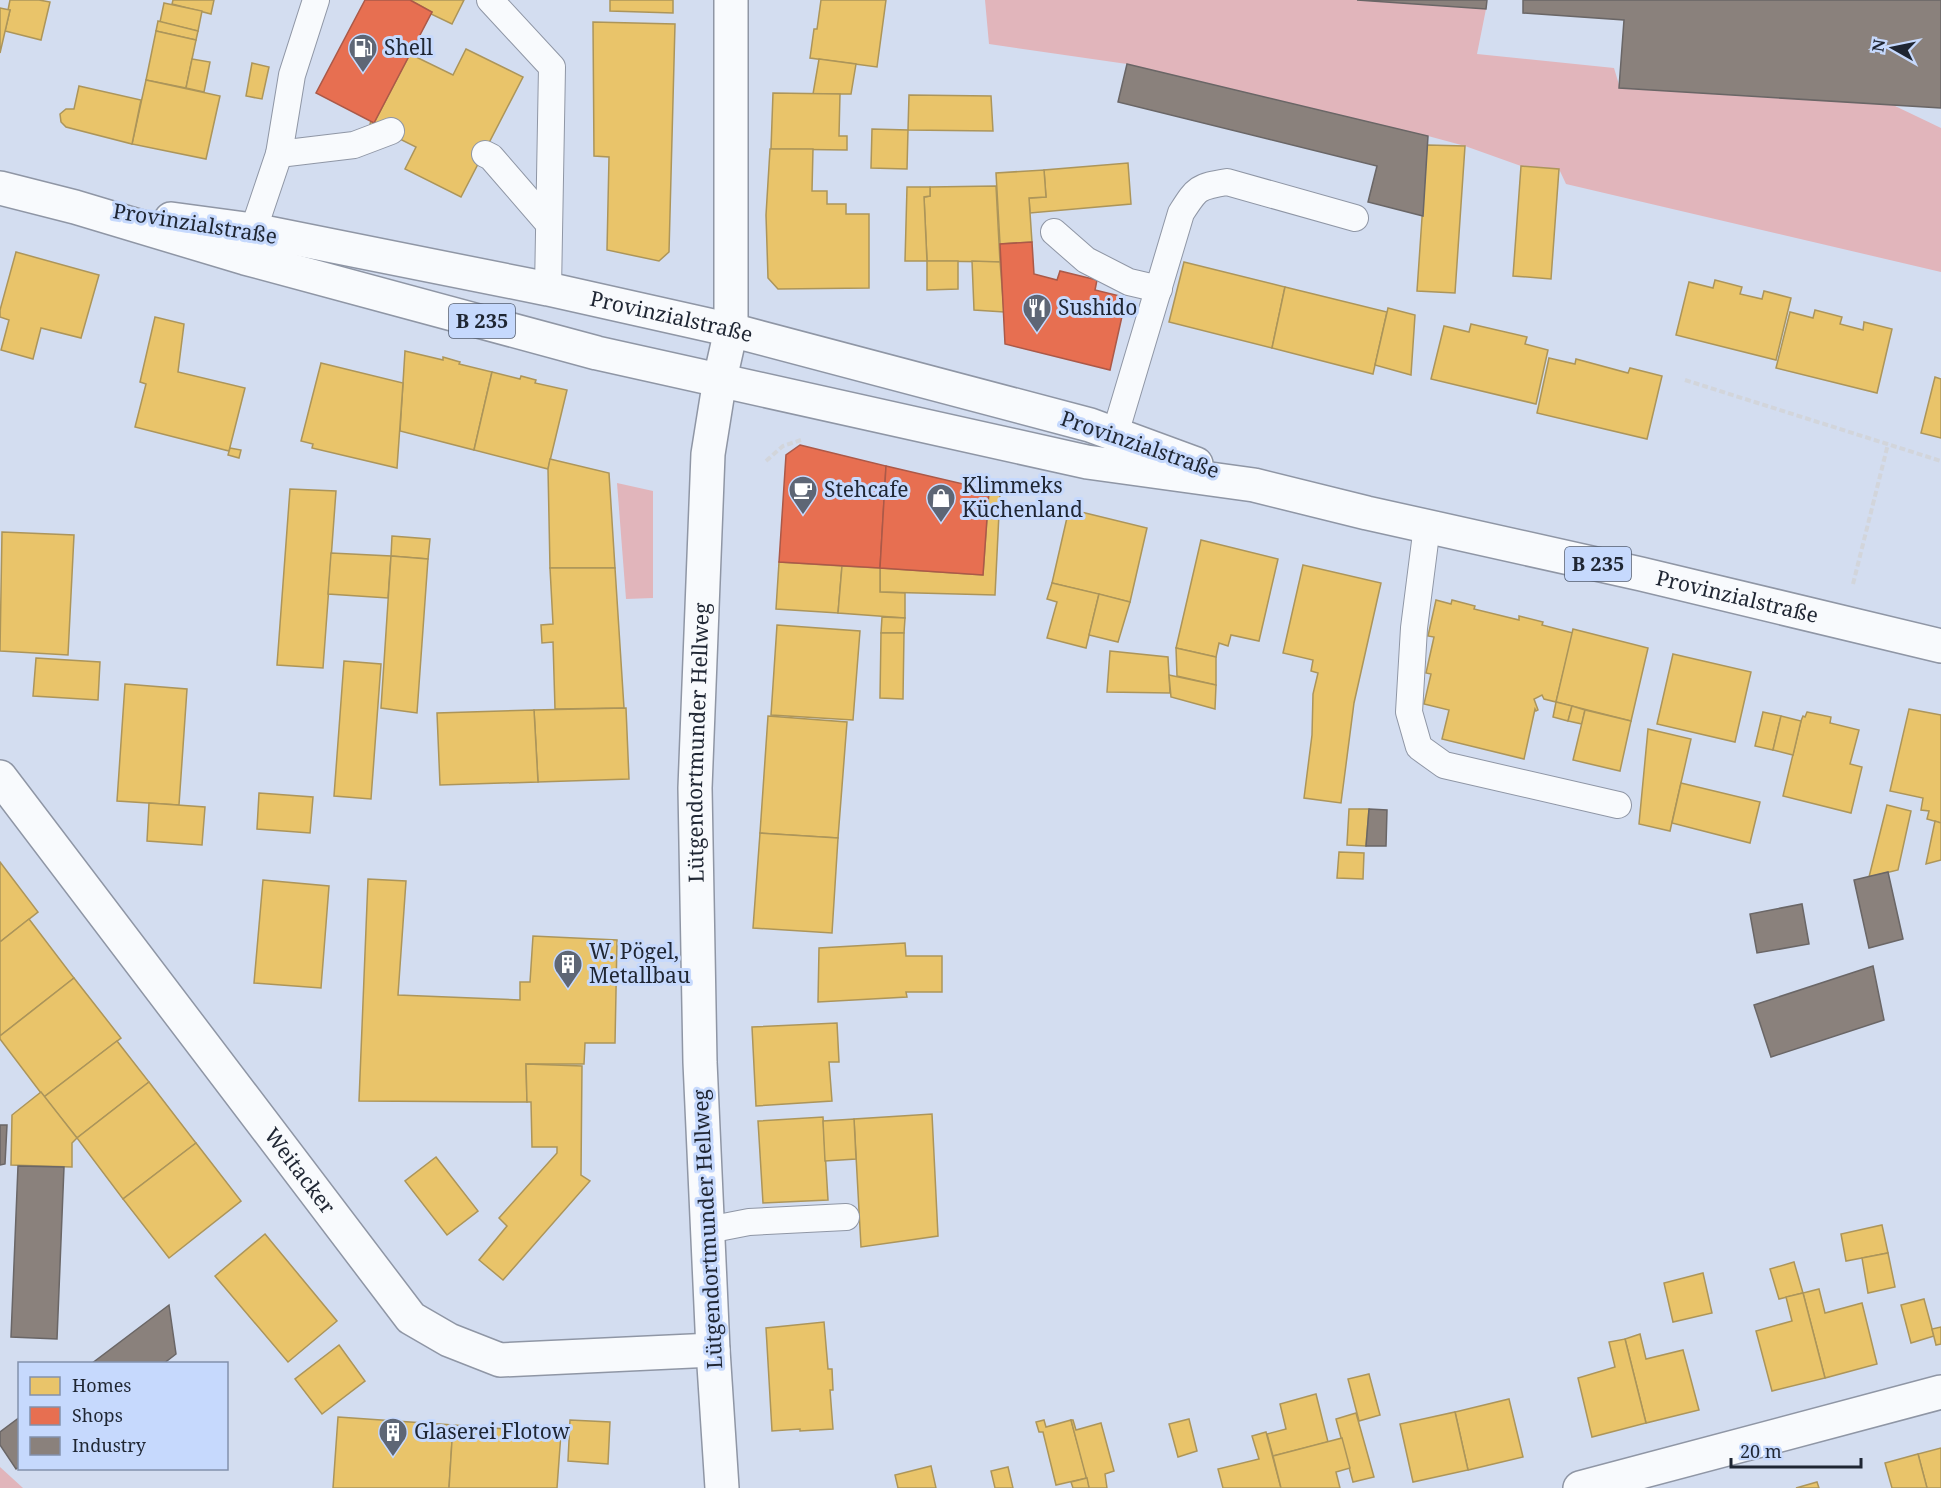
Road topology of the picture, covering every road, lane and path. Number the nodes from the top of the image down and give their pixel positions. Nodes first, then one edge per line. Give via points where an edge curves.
1 (316, 0) edge
2 (490, 0) edge
3 (731, 0) edge
4 (391, 131) dead end
5 (279, 154) junction
6 (485, 154) dead end
7 (0, 188) edge
8 (1355, 218) dead end
9 (549, 224) junction
10 (1054, 232) dead end
11 (249, 244) junction
12 (548, 289) junction
13 (1159, 289) junction
14 (731, 330) junction
15 (720, 379) junction
16 (1684, 380) dead end
17 (1115, 434) junction
18 (810, 437) dead end
19 (1888, 444) junction
20 (766, 461) dead end
21 (1941, 461) edge
22 (1254, 485) junction
23 (1427, 526) junction
24 (1852, 589) dead end
25 (1941, 646) edge
26 (0, 777) edge
27 (1618, 805) dead end
28 (846, 1217) dead end
29 (708, 1230) junction
30 (713, 1350) junction
31 (1941, 1392) edge
32 (1679, 1475) edge
33 (722, 1488) edge
34 (1580, 1488) edge

1 - 5 lane via 292,75
2 - 9 lane via 552,67
3 - 14 main road, Lütgendortmunder Hellweg
4 - 5 lane via 354,145
5 - 11 lane
6 - 9 lane
7 - 11 main road, Provinzialstraße / B 235
8 - 13 lane via 1227,182 1207,185 1195,191 1181,213
9 - 12 lane
10 - 13 lane via 1086,260 1130,282
11 - 12 main road, Provinzialstraße / B 235
11 - 15 main road, Provinzialstraße / B 235 via 597,353
12 - 14 main road, Provinzialstraße / B 235
13 - 17 lane
14 - 15 main road, Lütgendortmunder Hellweg
14 - 17 main road, Provinzialstraße / B 235
15 - 22 main road, Provinzialstraße / B 235 via 1087,462
15 - 29 main road, Lütgendortmunder Hellweg via 708,454 695,788 700,1062
16 - 19 path
17 - 22 main road, Provinzialstraße / B 235
18 - 20 path via 783,446
19 - 21 path
19 - 24 path
22 - 23 main road, Provinzialstraße / B 235
23 - 25 main road, Provinzialstraße / B 235
23 - 27 lane via 1414,628 1409,712 1419,747 1443,765
26 - 30 main road, Weitacker via 411,1318 449,1340 500,1360
28 - 29 lane via 749,1222
29 - 30 main road, Lütgendortmunder Hellweg
30 - 33 main road, Lütgendortmunder Hellweg
31 - 32 main road
32 - 34 main road

